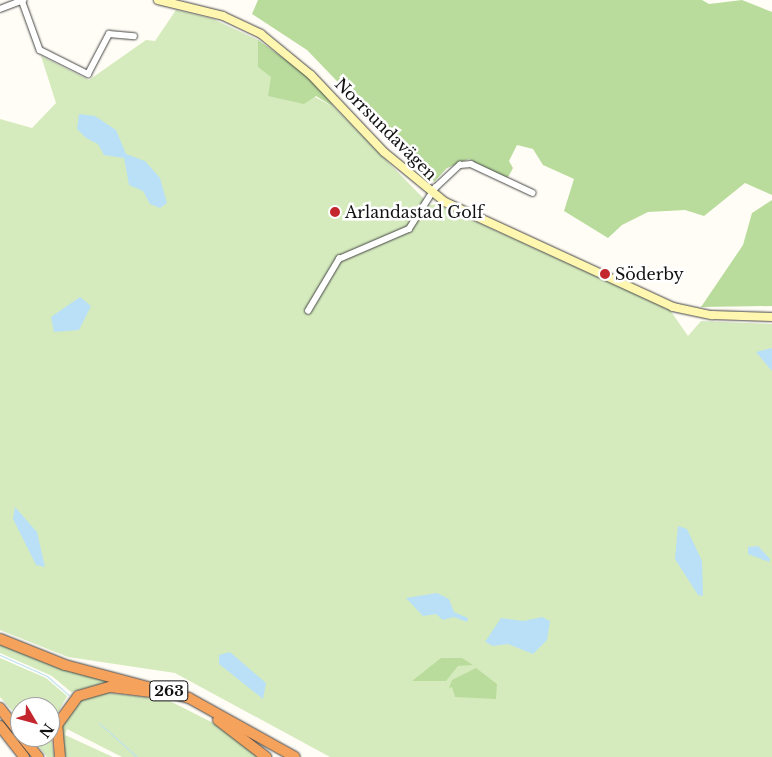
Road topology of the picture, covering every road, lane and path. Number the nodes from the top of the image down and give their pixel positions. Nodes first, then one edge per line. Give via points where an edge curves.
1 (158, 0) edge
2 (23, 1) edge
3 (0, 9) edge
4 (134, 36) dead end
5 (533, 193) dead end
6 (433, 194) junction
7 (308, 311) dead end
8 (772, 317) edge
9 (0, 639) edge
10 (0, 708) edge
11 (225, 716) junction
12 (10, 721) edge
13 (0, 726) edge
14 (30, 747) edge
15 (24, 757) edge
16 (38, 757) edge
17 (60, 757) edge
18 (266, 757) edge
19 (275, 757) edge
20 (295, 757) edge

1 - 6 street, Norrsundavägen via 223,16 261,34 311,75 384,152
2 - 3 street
2 - 4 street via 40,50 88,74 109,34
5 - 6 street via 471,164 448,173
6 - 7 street via 416,221 397,238 339,259
6 - 8 street, Norrsundavägen via 515,237 673,307 712,315
9 - 11 highway, 263 via 65,665 169,691
10 - 12 highway
11 - 19 highway
11 - 20 highway, 263
13 - 15 highway
14 - 16 highway
17 - 18 highway via 56,735 64,711 87,691 110,687 156,694 203,711

